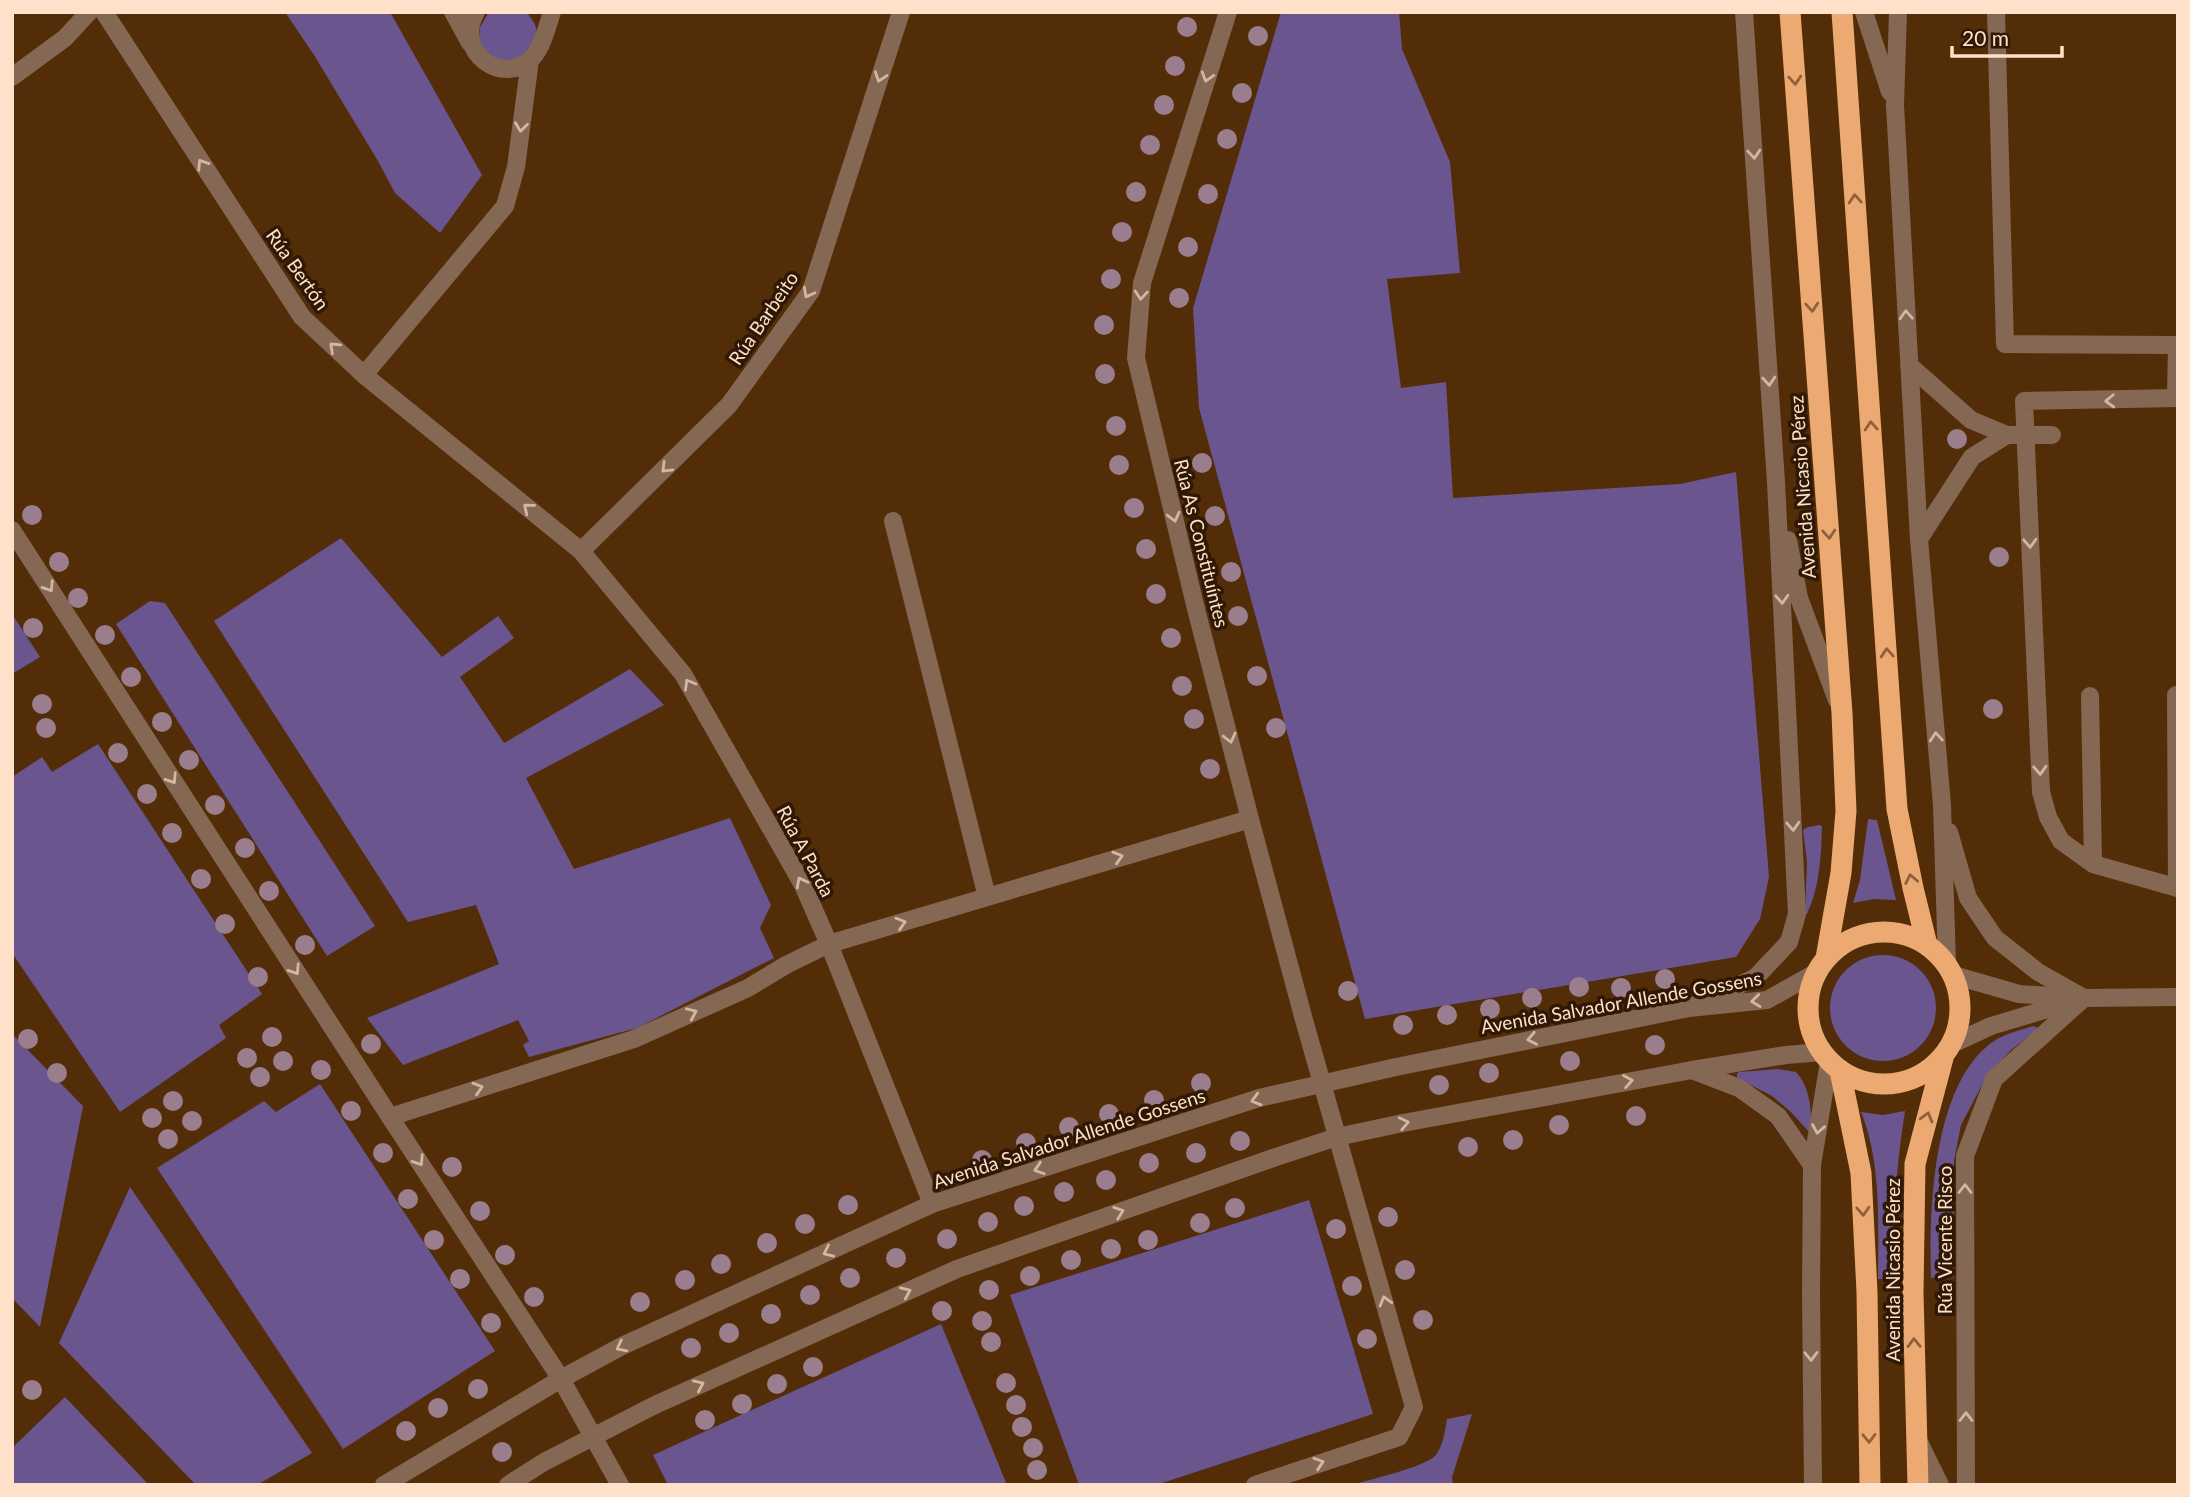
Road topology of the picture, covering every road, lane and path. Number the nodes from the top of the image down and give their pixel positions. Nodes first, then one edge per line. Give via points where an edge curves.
1 (89, 12) edge
2 (104, 12) edge
3 (453, 12) edge
4 (476, 12) edge
5 (537, 12) edge
6 (552, 12) edge
7 (901, 12) edge
8 (1228, 12) edge
9 (1744, 12) edge
10 (1790, 12) edge
11 (1842, 12) edge
12 (1864, 12) edge
13 (1898, 12) edge
14 (1996, 12) edge
15 (542, 41) junction
16 (471, 44) junction
17 (530, 60) junction
18 (12, 77) edge
19 (1895, 105) junction
20 (1909, 365) junction
21 (364, 374) junction
22 (2177, 398) edge
23 (2007, 435) junction
24 (2052, 435) dead end
25 (1776, 482) junction
26 (893, 521) dead end
27 (12, 530) edge
28 (1919, 539) junction
29 (581, 551) junction
30 (2176, 695) edge
31 (2090, 696) dead end
32 (1842, 713) junction
33 (1942, 805) junction
34 (1250, 818) junction
35 (2093, 864) junction
36 (2177, 888) edge
37 (987, 897) junction
38 (829, 944) junction
39 (1927, 945) junction
40 (1822, 965) junction
41 (1950, 969) junction
42 (2178, 997) edge
43 (2084, 999) junction
44 (1689, 1008) junction
45 (1948, 1051) junction
46 (1830, 1062) junction
47 (1692, 1070) junction
48 (1322, 1084) junction
49 (390, 1117) junction
50 (1337, 1138) junction
51 (1812, 1165) junction
52 (932, 1204) junction
53 (561, 1379) junction
54 (1916, 1436) junction
55 (594, 1437) junction
56 (384, 1485) edge
57 (508, 1485) edge
58 (620, 1485) edge
59 (1255, 1485) edge
60 (1813, 1485) edge
61 (1870, 1485) edge
62 (1918, 1485) edge
63 (1940, 1485) edge
64 (1966, 1485) edge

1 - 18 street via 65,38
21 -> 2 street, Rúa Bertón via 302,317
3 - 16 street
4 - 16 street via 470,22
5 - 15 street
6 - 15 street
7 -> 29 street, Rúa Barbeito via 811,291 729,405
8 -> 34 street, Rúa As Constituíntes via 1142,283 1136,358
9 -> 25 street
10 -> 32 highway, Avenida Nicasio Pérez
39 -> 11 highway via 1897,809
12 - 19 street
13 - 19 street
14 - 22 street via 2004,344 2176,345
15 - 17 street
16 - 17 street via 487,64 499,68
17 -> 21 street via 516,167 505,206
20 -> 19 street
20 - 23 street via 1971,420
20 - 28 street
29 -> 21 street, Rúa Bertón
22 -> 35 street via 2024,401 2041,792 2061,841
23 - 24 street
23 - 28 street via 1972,457
25 - 32 street via 1799,598
25 -> 44 street via 1797,914 1789,942 1755,978
26 - 37 street
27 -> 49 street
33 -> 28 street
38 -> 29 street, Rúa A Parda via 803,885 683,674
30 - 36 street
31 - 35 street
32 - 40 highway, Avenida Nicasio Pérez via 1846,811 1841,873
33 - 41 street
33 - 43 street via 1968,898 1996,938 2038,972
37 -> 34 street
34 - 48 street, Rúa As Constituíntes
35 - 36 street
38 -> 37 street
49 -> 38 street via 634,1039 748,988
38 - 52 street, Rúa A Parda
39 - 40 highway via 1907,935 1863,934 1843,943
39 - 41 highway
40 -> 44 street, Avenida Salvador Allende Gossens via 1767,1000
40 - 46 highway via 1810,991 1808,1012 1812,1033
41 - 43 street via 2020,994
41 - 45 highway via 1960,998 1960,1022
42 - 43 street
43 - 45 street via 1991,1026
64 -> 43 street, Rúa Vicente Risco via 1965,1156 1994,1079
44 -> 48 street, Avenida Salvador Allende Gossens
45 - 46 highway via 1926,1073 1883,1086 1861,1082
54 -> 45 highway, Avenida Nicasio Pérez via 1915,1164
46 - 47 street via 1786,1055
46 -> 51 street
46 -> 61 highway, Avenida Nicasio Pérez via 1861,1173
50 -> 47 street
47 - 51 street via 1739,1088 1778,1116
48 - 50 street, Rúa As Constituíntes
48 -> 52 street, Avenida Salvador Allende Gossens via 1259,1098
49 -> 53 street
55 -> 50 street via 957,1269
59 -> 50 street, Rúa As Constituíntes via 1399,1437 1414,1407
51 -> 60 street
52 -> 53 street, Avenida Salvador Allende Gossens via 622,1346
53 - 55 street
53 - 56 street, Avenida Salvador Allende Gossens
54 - 62 highway, Avenida Nicasio Pérez
54 - 63 street
55 - 57 street
55 - 58 street

